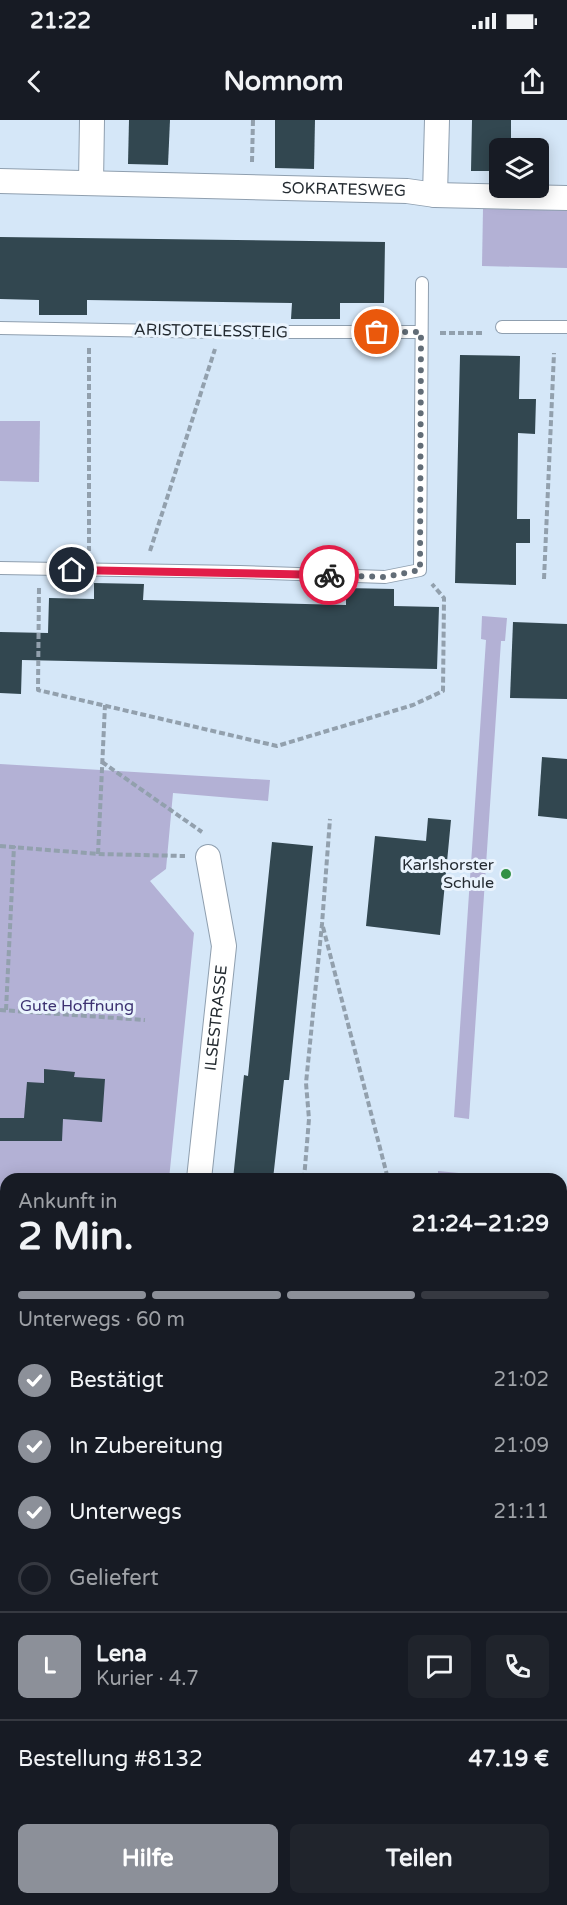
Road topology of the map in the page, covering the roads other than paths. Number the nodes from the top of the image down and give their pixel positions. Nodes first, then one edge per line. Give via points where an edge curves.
1 (92, 120) edge
2 (436, 120) edge
3 (0, 182) edge
4 (91, 183) junction
5 (435, 195) junction
6 (567, 198) edge
7 (422, 283) dead end
8 (502, 327) road end
9 (567, 327) edge
10 (0, 328) edge
11 (421, 332) junction
12 (0, 568) edge
13 (208, 857) road end
14 (200, 1173) edge

1 - 4 street
2 - 5 street
3 - 4 street, SOKRATESWEG
4 - 5 street, SOKRATESWEG via 407,190
5 - 6 street, SOKRATESWEG
7 - 11 lane
8 - 9 lane
10 - 11 lane, ARISTOTELESSTEIG
11 - 12 lane via 420,570 385,577
13 - 14 street, ILSESTRASSE via 224,946

